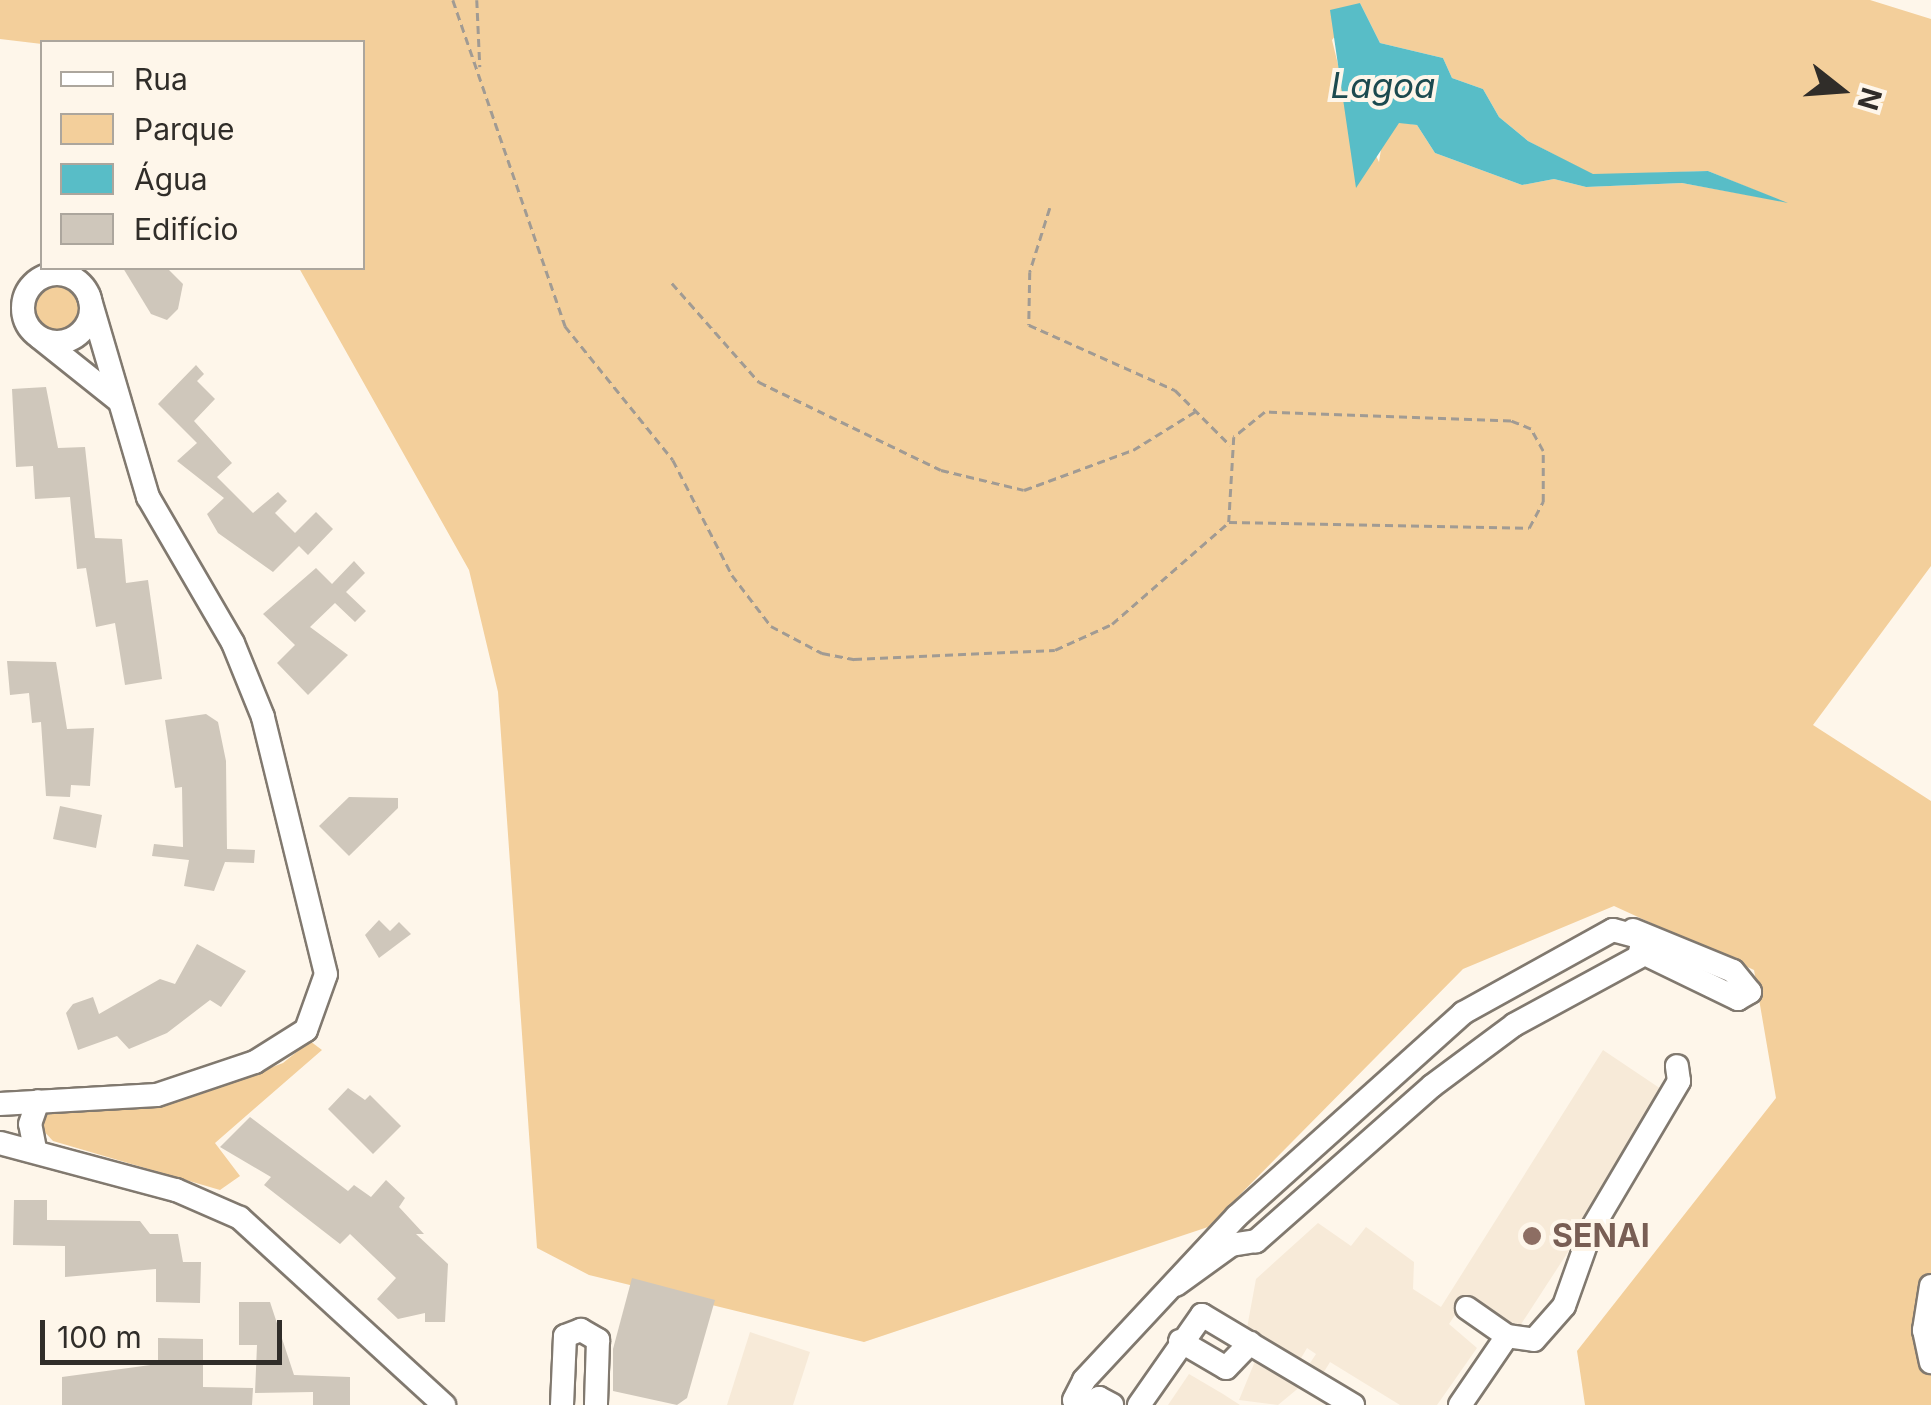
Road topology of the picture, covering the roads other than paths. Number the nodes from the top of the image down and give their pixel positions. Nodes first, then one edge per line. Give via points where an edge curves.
1 (89, 296) junction
2 (40, 338) junction
3 (119, 401) junction
4 (1628, 928) junction
5 (1642, 953) junction
6 (1677, 1066) dead end
7 (38, 1101) junction
8 (0, 1104) edge
9 (0, 1143) edge
10 (35, 1149) junction
11 (1176, 1285) junction
12 (1931, 1286) edge
13 (1467, 1308) dead end
14 (1507, 1336) junction
15 (1180, 1341) junction
16 (1250, 1343) junction
17 (1931, 1362) edge
18 (436, 1401) edge
19 (562, 1405) edge
20 (596, 1405) edge
21 (1088, 1405) edge
22 (1112, 1405) edge
23 (1139, 1405) edge
24 (1353, 1405) edge
25 (1460, 1405) edge

1 - 2 street via 90,317 78,334 59,342
1 - 2 street via 66,274 35,281 22,310
1 - 3 street
2 - 3 street
3 - 7 street via 148,496 232,643 263,717 326,974 306,1030 266,1058 157,1095
4 - 5 street via 1642,938
4 - 5 street via 1733,971 1750,992 1738,999
4 - 11 street via 1538,966 1463,1013 1237,1216
5 - 11 street via 1514,1025 1400,1113 1263,1237 1231,1246
6 - 14 street via 1679,1081 1591,1230 1564,1306 1534,1340
7 - 8 street
7 - 10 street via 30,1124
9 - 10 street
10 - 18 street via 240,1218
11 - 21 street via 1084,1380 1074,1400
12 - 17 street via 1924,1330
13 - 14 street
14 - 25 street
15 - 16 street via 1226,1368
15 - 16 street via 1202,1315
15 - 23 street
16 - 24 street
19 - 20 street via 565,1336 582,1330 598,1340
21 - 22 street via 1098,1398

